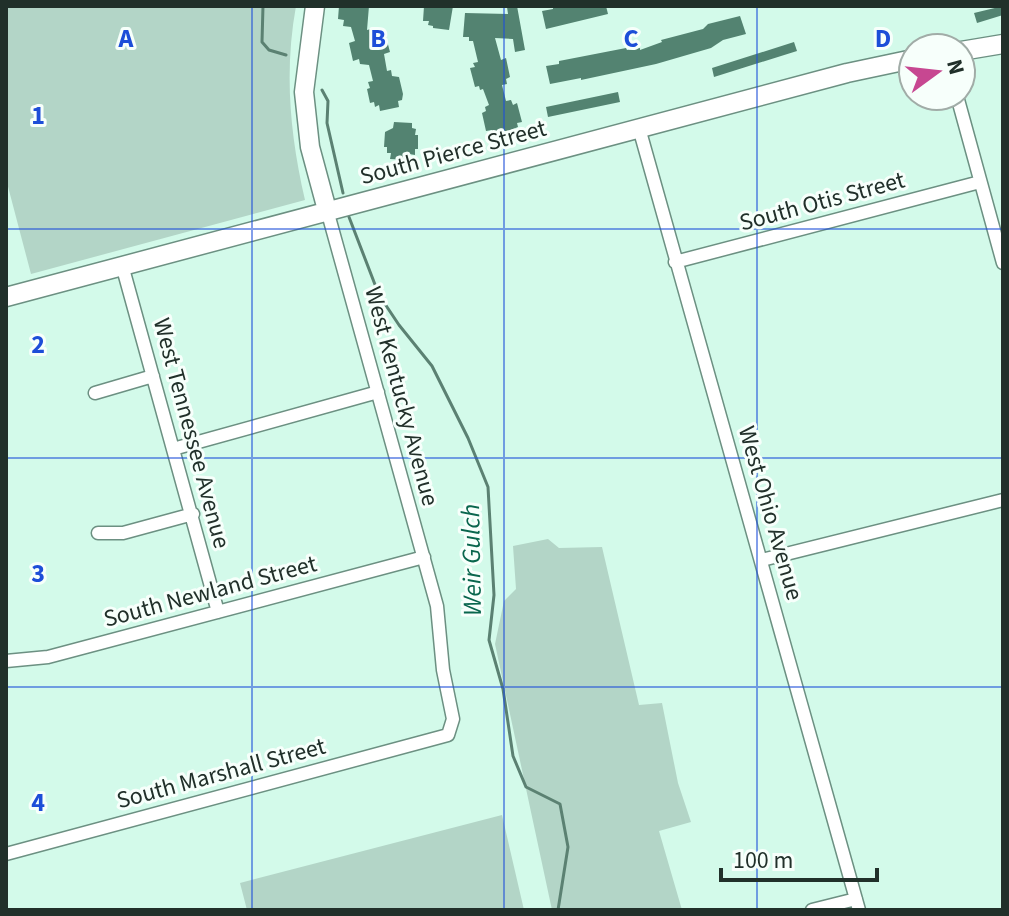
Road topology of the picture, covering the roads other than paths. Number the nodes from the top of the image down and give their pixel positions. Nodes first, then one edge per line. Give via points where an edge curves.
1 (315, 6) edge
2 (1003, 44) edge
3 (977, 48) edge
4 (897, 62) edge
5 (961, 112) edge
6 (639, 128) junction
7 (980, 182) junction
8 (327, 210) junction
9 (675, 262) junction
10 (1003, 263) edge
11 (122, 265) junction
12 (6, 297) edge
13 (153, 376) junction
14 (378, 392) junction
15 (95, 393) dead end
16 (173, 449) junction
17 (1003, 500) edge
18 (193, 514) junction
19 (98, 533) dead end
20 (424, 557) junction
21 (762, 560) junction
22 (218, 612) junction
23 (6, 661) edge
24 (448, 735) joint
25 (6, 854) edge
26 (857, 904) edge
27 (812, 910) edge

1 - 8 street via 304,92 310,147
2 - 3 street
4 - 6 street, South Pierce Street
5 - 7 street
6 - 8 street, South Pierce Street
6 - 9 street, West Ohio Avenue
7 - 9 street, South Otis Street
7 - 10 street
8 - 11 street, South Pierce Street
8 - 14 street, West Kentucky Avenue
9 - 21 street, West Ohio Avenue
11 - 12 street, South Pierce Street
11 - 13 street, West Tennessee Avenue
13 - 15 street
13 - 16 street, West Tennessee Avenue
14 - 16 street
14 - 20 street, West Kentucky Avenue
16 - 18 street, West Tennessee Avenue
17 - 21 street
18 - 19 street via 123,533
18 - 22 street, West Tennessee Avenue
20 - 22 street, South Newland Street
20 - 24 street, West Kentucky Avenue via 437,606 453,719
21 - 26 street, West Ohio Avenue
22 - 23 street, South Newland Street via 48,657
24 - 25 street, South Marshall Street
26 - 27 street

